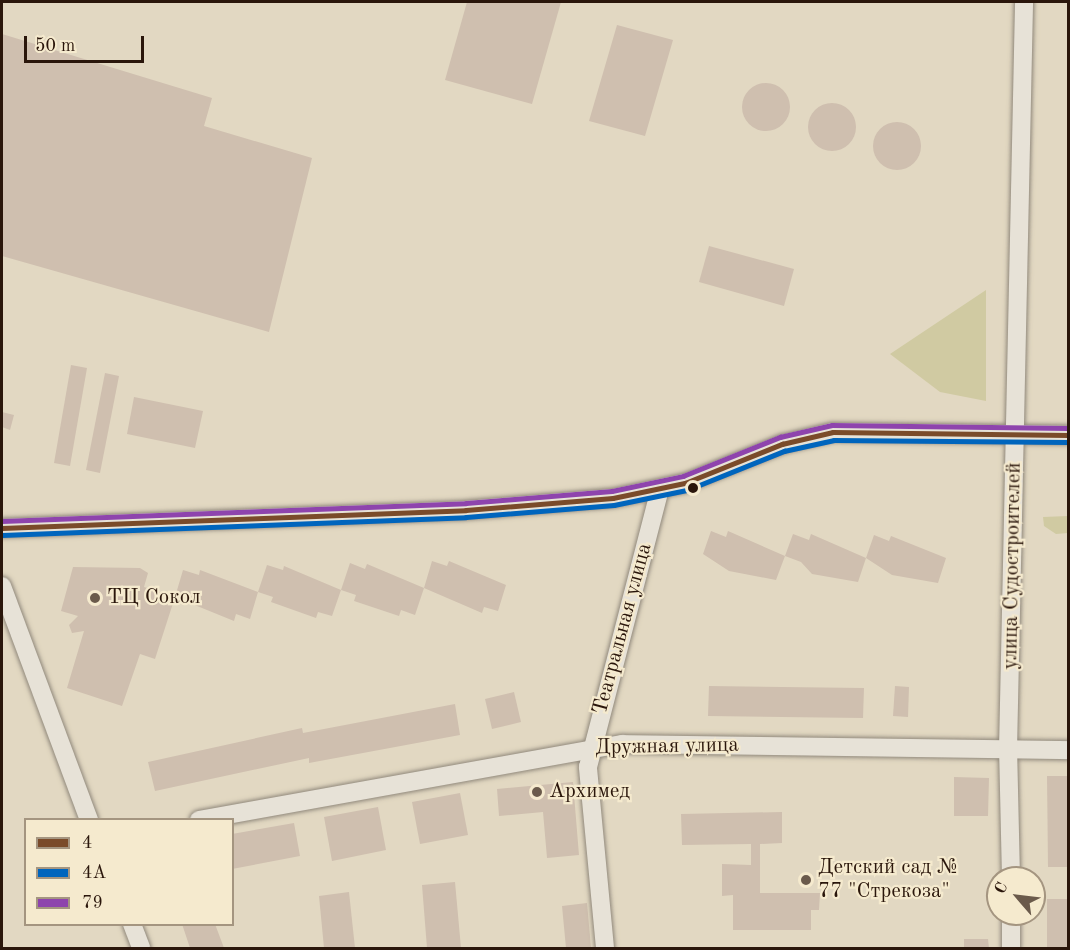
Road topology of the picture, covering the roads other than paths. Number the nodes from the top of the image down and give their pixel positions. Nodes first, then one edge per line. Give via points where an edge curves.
1 (1024, 2) edge
2 (1016, 435) junction
3 (1068, 435) edge
4 (660, 489) junction
5 (2, 528) edge
6 (2, 586) edge
7 (591, 748) junction
8 (1008, 750) junction
9 (1068, 750) edge
10 (89, 818) edge
11 (205, 818) edge
12 (1011, 866) edge
13 (133, 926) edge
14 (1011, 926) edge
15 (141, 948) edge
16 (605, 948) edge
17 (1011, 948) edge

1 - 2 street, улица Судостроителей
2 - 3 street
2 - 4 street via 810,435
2 - 8 street, улица Судостроителей
4 - 5 street via 496,509
4 - 7 street, Театральная улица
6 - 10 street
7 - 8 street, Дружная улица via 622,744
7 - 11 street, Дружная улица
7 - 16 street, Театральная улица via 588,767
8 - 9 street, Дружная улица
8 - 12 street, улица Судостроителей
13 - 15 street
14 - 17 street

